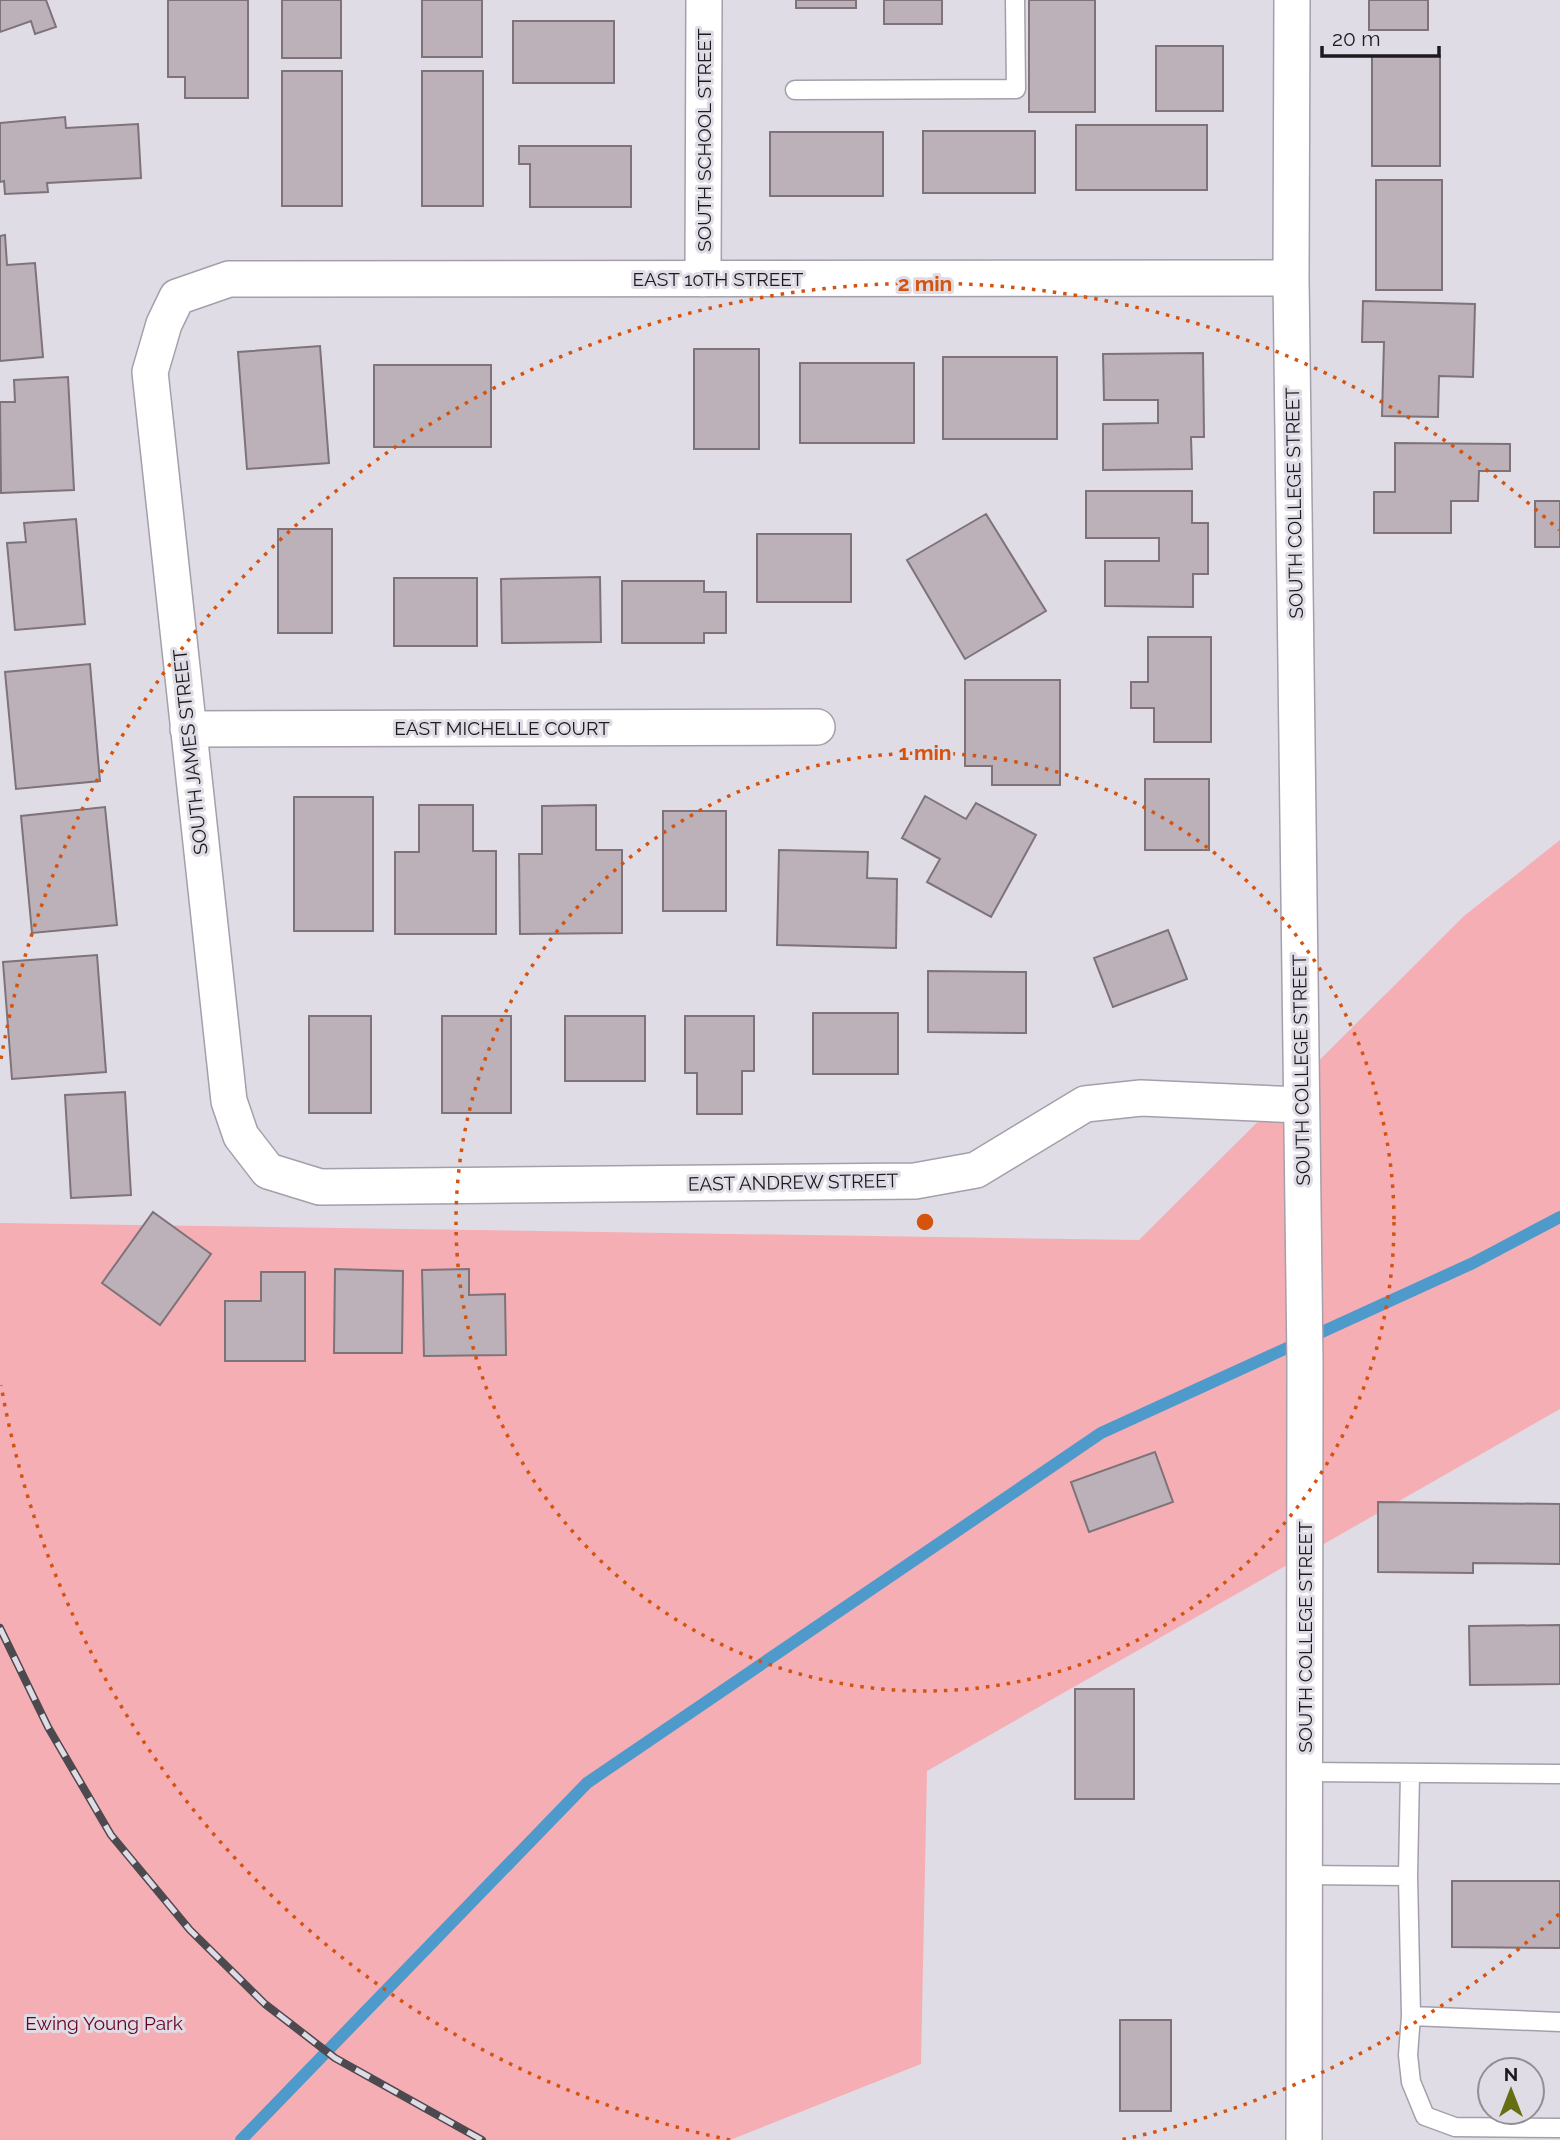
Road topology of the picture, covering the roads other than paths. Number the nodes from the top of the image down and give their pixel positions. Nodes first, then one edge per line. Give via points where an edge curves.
1 (704, 0) edge
2 (1015, 0) edge
3 (1292, 0) edge
4 (795, 90) dead end
5 (1292, 278) junction
6 (703, 279) junction
7 (164, 324) joint
8 (817, 727) dead end
9 (188, 729) junction
10 (1301, 1105) junction
11 (268, 1171) joint
12 (1304, 1772) junction
13 (1410, 1773) junction
14 (1560, 1774) edge
15 (1304, 1875) junction
16 (1408, 1876) junction
17 (1410, 2016) junction
18 (1560, 2022) edge
19 (1560, 2127) edge
20 (1304, 2140) edge

1 - 6 street, SOUTH SCHOOL STREET
2 - 4 lane via 1016,89
3 - 5 street, SOUTH COLLEGE STREET
5 - 6 street, EAST 10TH STREET
5 - 10 street, SOUTH COLLEGE STREET
6 - 7 street, EAST 10TH STREET via 229,279 177,297
7 - 9 street, SOUTH JAMES STREET via 150,372
8 - 9 street, EAST MICHELLE COURT
9 - 11 street, SOUTH JAMES STREET via 229,1101 241,1136
10 - 11 street, EAST ANDREW STREET via 1141,1098 1085,1104 976,1170 915,1181 320,1187
10 - 12 street, SOUTH COLLEGE STREET
12 - 13 lane
12 - 15 street, SOUTH COLLEGE STREET
13 - 14 lane
13 - 16 lane
15 - 16 lane
15 - 20 street, SOUTH COLLEGE STREET
16 - 17 lane
17 - 18 lane
17 - 19 lane via 1410,2082 1425,2116 1455,2127

